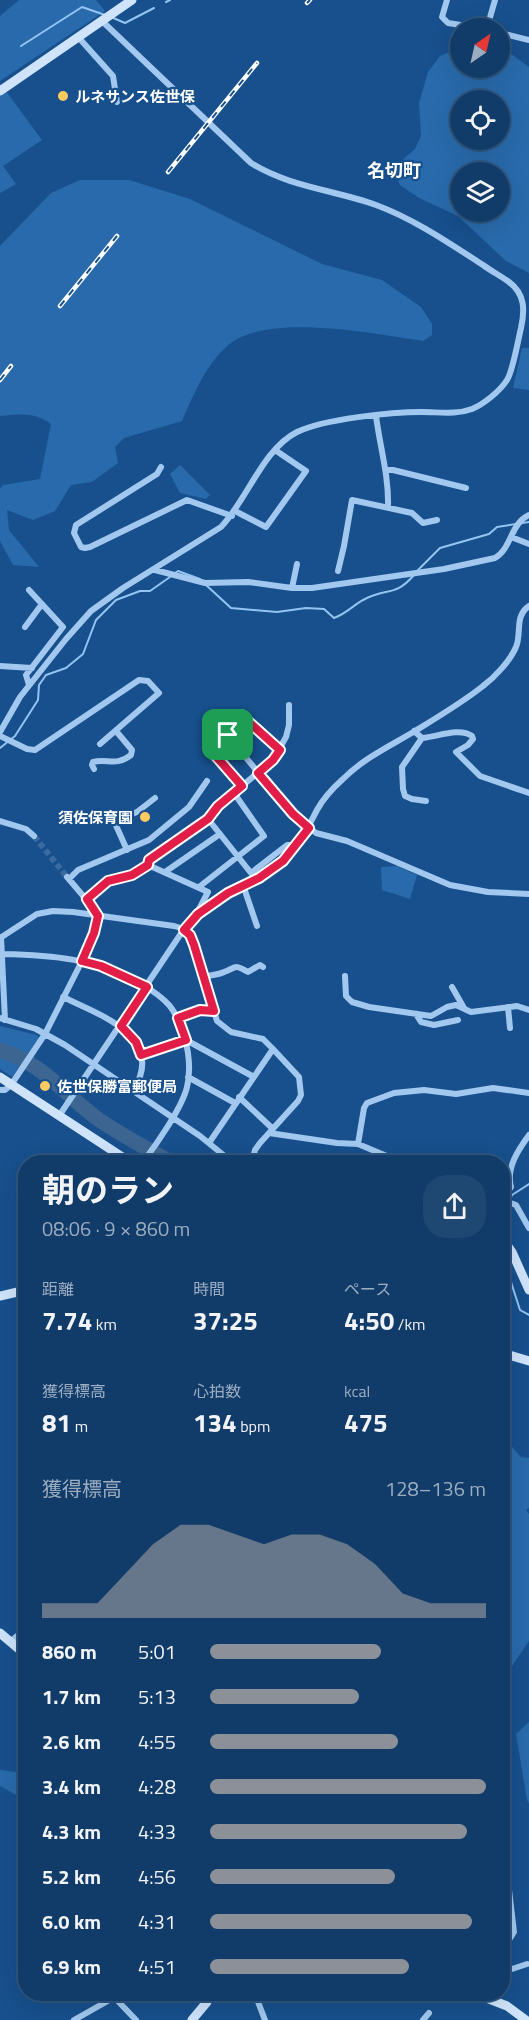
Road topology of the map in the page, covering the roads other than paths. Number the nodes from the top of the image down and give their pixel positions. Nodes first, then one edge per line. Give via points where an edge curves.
1 (132, 0) edge
2 (447, 0) edge
3 (495, 0) edge
4 (490, 18) edge
5 (103, 21) junction
6 (450, 23) edge
7 (510, 35) edge
8 (79, 38) junction
9 (529, 40) edge
10 (0, 91) edge
11 (117, 102) dead end
12 (376, 416) junction
13 (275, 450) junction
14 (161, 467) dead end
15 (386, 470) junction
16 (466, 488) dead end
17 (388, 507) junction
18 (233, 514) junction
19 (529, 515) edge
20 (437, 520) dead end
21 (511, 537) junction
22 (529, 544) edge
23 (297, 564) dead end
24 (155, 570) junction
25 (338, 571) dead end
26 (292, 588) junction
27 (28, 590) dead end
28 (42, 604) junction
29 (529, 606) edge
30 (25, 627) dead end
31 (0, 666) edge
32 (32, 668) junction
33 (29, 685) junction
34 (289, 705) dead end
35 (116, 730) junction
36 (414, 731) junction
37 (0, 734) edge
38 (230, 738) junction
39 (422, 738) junction
40 (100, 744) dead end
41 (280, 750) junction
42 (94, 769) dead end
43 (258, 773) junction
44 (207, 781) dead end
45 (242, 786) junction
46 (234, 793) junction
47 (529, 793) edge
48 (155, 798) dead end
49 (426, 801) dead end
50 (208, 819) junction
51 (0, 821) edge
52 (309, 828) junction
53 (220, 834) junction
54 (34, 836) tunnel mouth
55 (297, 845) junction
56 (127, 849) junction
57 (239, 858) junction
58 (148, 865) junction
59 (165, 872) junction
60 (243, 885) junction
61 (199, 887) junction
62 (529, 894) edge
63 (87, 899) junction
64 (98, 916) junction
65 (263, 916) dead end
66 (195, 917) junction
67 (184, 930) junction
68 (0, 938) edge
69 (3, 954) junction
70 (82, 961) junction
71 (263, 967) dead end
72 (345, 976) dead end
73 (203, 977) junction
74 (147, 987) junction
75 (452, 987) dead end
76 (63, 997) junction
77 (508, 1007) junction
78 (464, 1009) junction
79 (529, 1010) edge
80 (214, 1011) junction
81 (416, 1014) junction
82 (178, 1018) junction
83 (3, 1019) edge
84 (458, 1020) dead end
85 (121, 1026) junction
86 (510, 1028) dead end
87 (45, 1034) junction
88 (186, 1040) junction
89 (273, 1049) junction
90 (141, 1055) junction
91 (95, 1065) junction
92 (0, 1077) edge
93 (188, 1077) junction
94 (254, 1077) junction
95 (11, 1085) junction
96 (0, 1090) edge
97 (133, 1091) junction
98 (529, 1093) edge
99 (237, 1100) junction
100 (59, 1116) junction
101 (172, 1117) junction
102 (271, 1131) junction
103 (529, 1135) edge
104 (209, 1143) junction
105 (357, 1144) junction
106 (119, 1155) edge
107 (148, 1155) edge
108 (224, 1155) edge
109 (254, 1155) edge
110 (384, 1155) edge
111 (510, 1172) edge
112 (510, 1202) edge
113 (529, 1228) edge
114 (510, 1249) edge
115 (529, 1290) edge
116 (18, 1292) edge
117 (0, 1296) edge
118 (510, 1355) edge
119 (529, 1361) edge
120 (1, 1634) edge
121 (18, 1636) edge
122 (10, 1642) junction
123 (18, 1648) edge
124 (510, 1898) edge
125 (510, 1938) edge
126 (527, 1964) dead end
127 (510, 1969) edge
128 (108, 2001) edge
129 (121, 2001) edge
130 (207, 2001) edge
131 (258, 2001) edge
132 (498, 2001) edge
133 (429, 2013) dead end
134 (74, 2020) edge
135 (136, 2020) edge
136 (192, 2020) edge
137 (265, 2020) edge
138 (423, 2020) edge
139 (526, 2020) edge

1 - 5 street
2 - 6 street via 442,17
3 - 4 street
5 - 8 street
5 - 12 street via 254,165 391,211 455,247 519,293 524,303 523,320 508,379 495,393 472,409
7 - 9 street
8 - 10 street
8 - 11 street via 113,76
12 - 13 street via 311,426 280,443
12 - 15 street
13 - 18 street
13 - 18 street via 306,471 266,527
14 - 18 street via 76,525 74,533 81,547 90,547 187,500
15 - 16 street
15 - 17 street
17 - 20 street via 412,513 423,523
17 - 25 street via 352,500
18 - 24 street via 214,532
19 - 21 street via 517,523
21 - 22 street
21 - 26 street via 495,558 434,571
23 - 26 street
24 - 26 street via 205,583 248,582
24 - 33 street via 91,612
27 - 28 street
28 - 30 street
28 - 32 street via 63,627
29 - 36 street via 519,619 516,649 493,676
31 - 32 street
32 - 33 street via 26,675
33 - 37 street
34 - 41 street via 289,725
35 - 37 street via 159,693 148,681 139,680 35,750
35 - 40 street
35 - 42 street via 132,750 131,755 112,763 93,762
36 - 39 street
36 - 52 street via 378,750 342,779 318,808
38 - 41 street via 228,735 241,715
38 - 43 street
38 - 45 street via 214,754
39 - 47 street via 467,733 473,739 456,752 460,758 480,776
39 - 49 street via 402,767 403,789 412,800
41 - 43 street
43 - 45 street
43 - 52 street
44 - 56 street via 189,807 149,840
45 - 46 street
46 - 50 street
46 - 57 street via 264,836
48 - 56 street via 137,812 114,821
50 - 53 street
50 - 58 street via 149,860
51 - 54 street via 26,829
52 - 55 street
52 - 62 street via 450,885
53 - 57 street
53 - 59 street
55 - 57 street via 287,845 251,873
55 - 60 street via 283,861
56 - 63 street via 68,878
57 - 61 street
58 - 59 street
58 - 63 street via 132,875 108,881
59 - 61 street
60 - 65 street via 256,922
60 - 66 street
61 - 66 street via 208,892
63 - 64 street
64 - 67 street via 162,923
64 - 68 street via 53,911 37,914
64 - 70 street
66 - 67 street
67 - 73 street via 190,935
67 - 74 street
68 - 69 street
69 - 70 street via 49,955
69 - 83 street
70 - 74 street
70 - 76 street
71 - 73 street via 248,972 233,967
72 - 81 street via 346,996 352,1002
73 - 80 street
74 - 82 street
74 - 85 street
75 - 78 street
76 - 85 street
76 - 87 street
77 - 78 street via 471,1012
77 - 79 street
77 - 86 street
78 - 81 street via 456,1005 431,1016
80 - 82 street via 200,1010
80 - 89 street via 224,1028 263,1039
81 - 84 street via 421,1022 434,1024
82 - 88 street
83 - 87 street
85 - 90 street via 136,1042
85 - 91 street
87 - 91 street
87 - 95 street
88 - 90 street
88 - 93 street
88 - 94 street
89 - 94 street
89 - 102 street via 299,1077 301,1095
90 - 97 street via 141,1076
91 - 97 street
91 - 100 street
92 - 95 street
93 - 99 street
93 - 101 street via 187,1088
94 - 99 street
95 - 96 street
95 - 100 street
97 - 101 street
98 - 105 street via 493,1088 456,1094 424,1090 394,1093 367,1103
99 - 102 street
99 - 104 street
100 - 106 street
101 - 104 street
101 - 107 street
102 - 105 street
102 - 109 street
103 - 111 street
104 - 108 street
105 - 110 street
112 - 113 street via 522,1213
114 - 115 street
116 - 117 street
118 - 119 street
120 - 122 street
121 - 122 street
122 - 123 street
124 - 125 street via 514,1932
126 - 127 street
128 - 134 street
129 - 135 street
130 - 136 street
131 - 137 street
132 - 139 street
133 - 138 street

